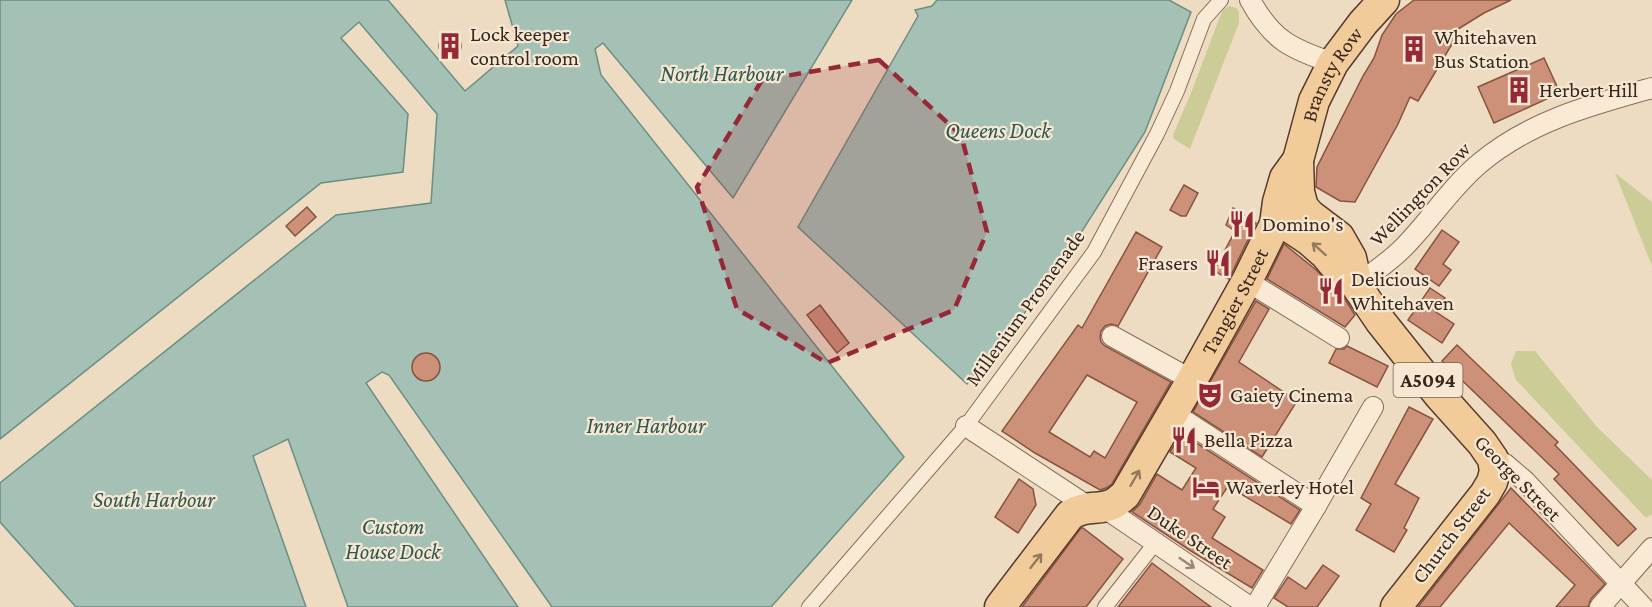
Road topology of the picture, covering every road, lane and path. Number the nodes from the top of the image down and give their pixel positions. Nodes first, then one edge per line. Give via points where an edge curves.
1 (1221, 0) edge
2 (1250, 0) edge
3 (1384, 0) edge
4 (1333, 63) junction
5 (1652, 88) edge
6 (1298, 160) junction
7 (1303, 207) junction
8 (1275, 224) junction
9 (1247, 281) junction
10 (1356, 285) junction
11 (1112, 336) dead end
12 (1339, 338) dead end
13 (1192, 380) junction
14 (1373, 407) dead end
15 (1173, 413) junction
16 (966, 426) junction
17 (1493, 459) junction
18 (1316, 506) junction
19 (1088, 510) junction
20 (1156, 542) junction
21 (1652, 548) edge
22 (1620, 583) junction
23 (1225, 600) edge
24 (809, 607) edge
25 (1000, 607) edge
26 (1105, 607) edge
27 (1252, 607) edge
28 (1396, 607) edge
29 (1600, 607) edge
30 (1643, 607) edge

1 - 16 street, Millenium Promenade via 1204,19 1162,123 1094,252
2 - 4 street via 1267,26 1283,41
3 - 4 main road, Bransty Row
4 - 6 main road, Bransty Row via 1317,92
5 - 10 street, Wellington Row via 1568,113 1501,148 1473,170 1402,249
6 - 7 main road
6 - 8 main road, Tangier Street via 1285,178
7 - 8 main road, Tangier Street
7 - 10 main road, George Street / A5094 via 1339,237 1351,258
8 - 9 main road, Tangier Street
10 -> 8 main road, George Street / A5094 via 1309,240 1288,226
9 - 12 street
9 - 13 main road, Tangier Street
10 - 17 main road, George Street / A5094 via 1381,322
11 - 13 street
13 - 15 main road, Tangier Street
14 - 18 street
15 - 18 street
19 -> 15 main road, Tangier Street via 1114,504 1125,495
16 - 19 street, Duke Street
16 - 24 street, Millenium Promenade
17 - 22 street, George Street via 1525,481
17 - 28 main road, Church Street via 1495,471 1485,494
18 - 27 street
19 - 20 street, Duke Street
25 -> 19 main road, Tangier Street
20 -> 23 street, Duke Street
20 - 26 street
21 - 22 street
22 - 29 street
22 - 30 street, George Street
23 - 27 street, Duke Street

